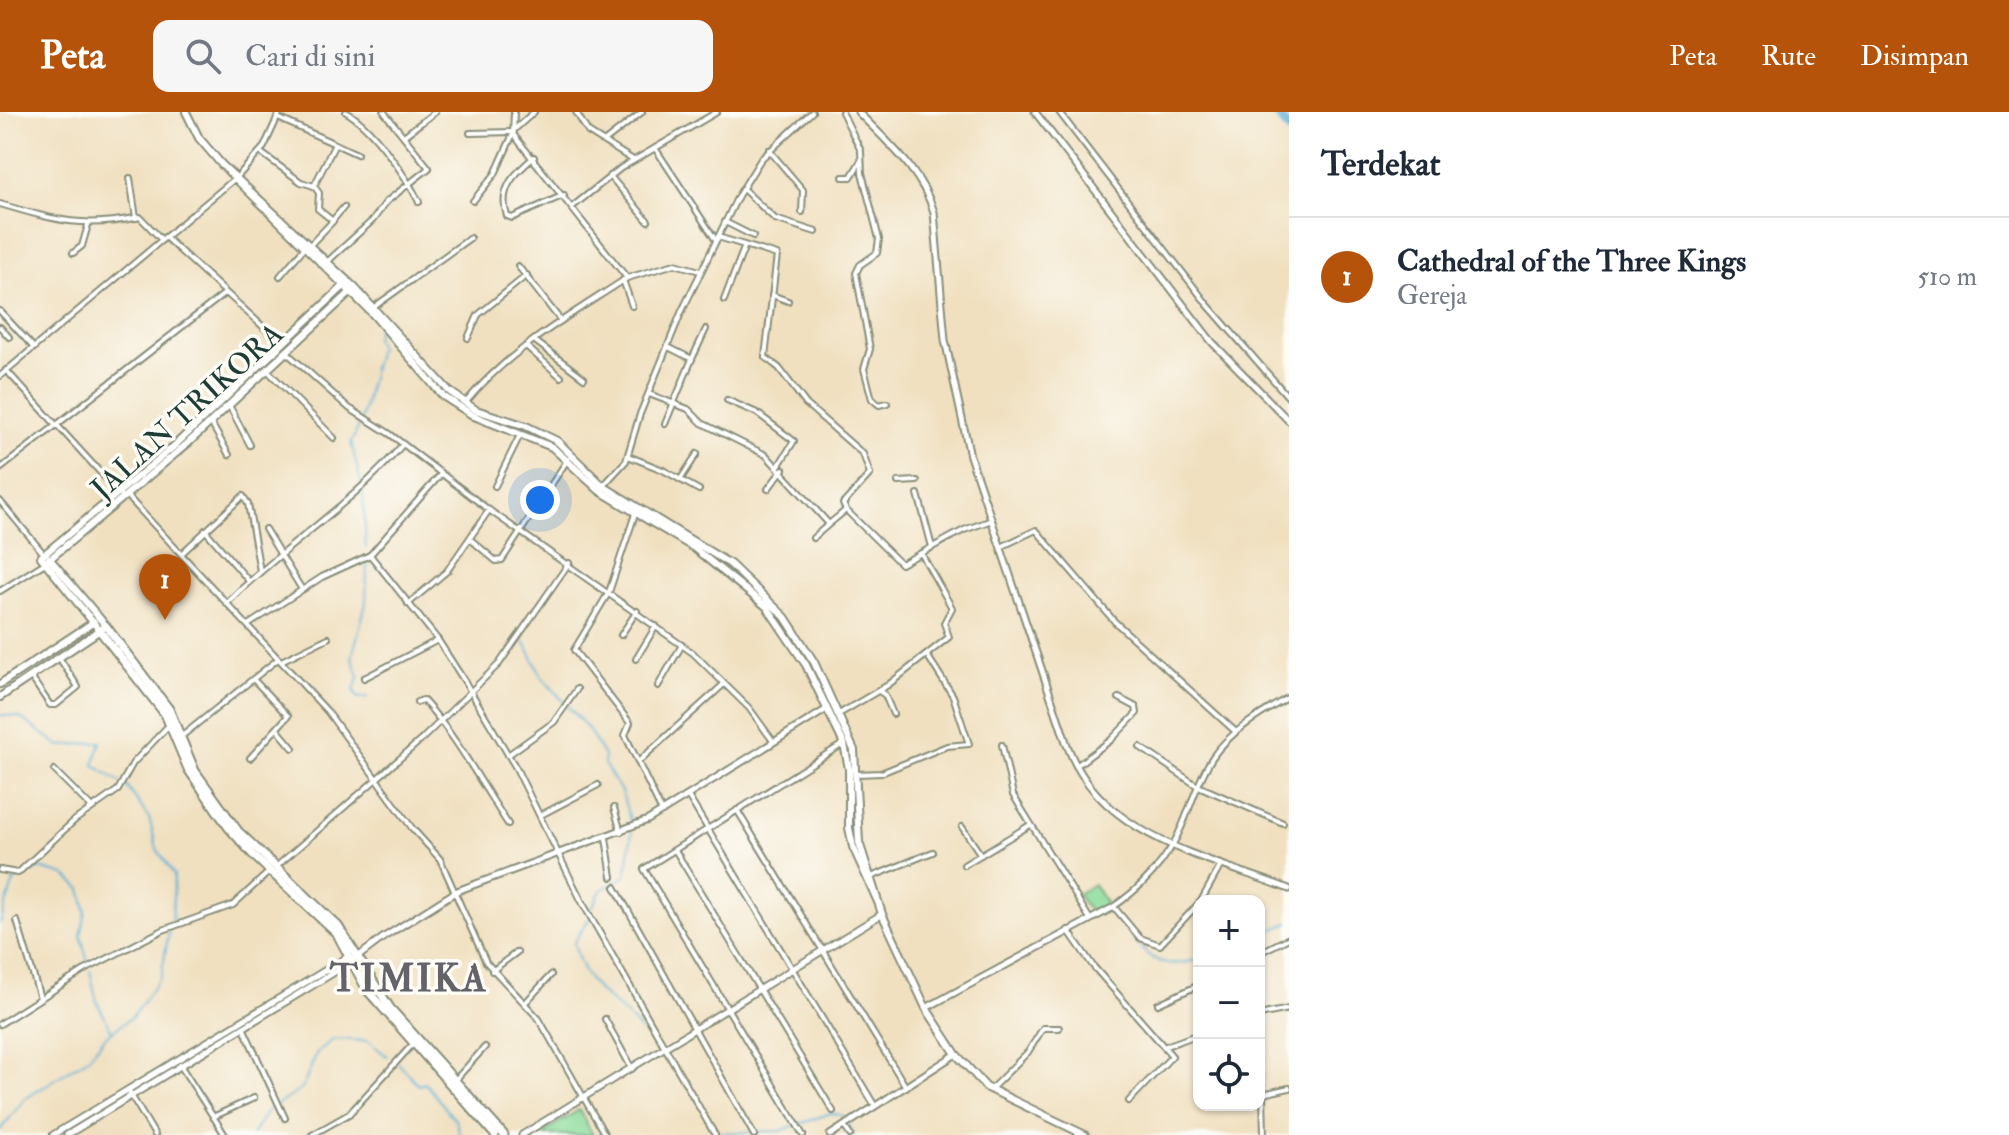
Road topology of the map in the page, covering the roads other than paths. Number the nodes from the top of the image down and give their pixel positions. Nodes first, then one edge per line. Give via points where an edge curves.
1 (186, 112) edge
2 (280, 112) edge
3 (346, 112) edge
4 (384, 112) edge
5 (435, 112) edge
6 (514, 112) edge
7 (534, 112) edge
8 (576, 112) edge
9 (642, 112) edge
10 (717, 112) edge
11 (812, 112) edge
12 (842, 112) edge
13 (858, 112) edge
14 (1035, 112) edge
15 (1059, 112) edge
16 (278, 118) junction
17 (514, 132) junction
18 (470, 133) dead end
19 (405, 136) junction
20 (605, 141) junction
21 (335, 144) junction
22 (655, 148) junction
23 (769, 150) junction
24 (260, 152) junction
25 (357, 154) dead end
26 (534, 157) junction
27 (633, 160) junction
28 (861, 160) junction
29 (610, 176) junction
30 (843, 177) dead end
31 (130, 178) dead end
32 (236, 178) junction
33 (410, 183) junction
34 (314, 186) junction
35 (743, 189) junction
36 (564, 195) junction
37 (473, 201) dead end
38 (419, 202) dead end
39 (0, 204) edge
40 (344, 207) dead end
41 (572, 207) junction
42 (802, 212) dead end
43 (136, 218) junction
44 (333, 221) junction
45 (648, 221) dead end
46 (725, 222) junction
47 (89, 225) junction
48 (816, 232) dead end
49 (753, 236) dead end
50 (164, 238) junction
51 (470, 238) dead end
52 (717, 239) junction
53 (308, 246) junction
54 (744, 248) junction
55 (73, 253) dead end
56 (327, 262) junction
57 (518, 266) dead end
58 (700, 271) junction
59 (527, 275) junction
60 (280, 276) dead end
61 (625, 279) junction
62 (346, 284) junction
63 (353, 290) junction
64 (224, 294) junction
65 (772, 295) junction
66 (724, 300) dead end
67 (788, 301) dead end
68 (632, 306) dead end
69 (374, 307) junction
70 (0, 311) edge
71 (561, 321) junction
72 (0, 327) edge
73 (706, 329) dead end
74 (9, 337) dead end
75 (468, 338) dead end
76 (534, 340) junction
77 (526, 346) junction
78 (668, 347) junction
79 (34, 348) junction
80 (285, 349) junction
81 (692, 359) junction
82 (265, 368) junction
83 (2, 373) edge
84 (561, 377) dead end
85 (584, 378) dead end
86 (649, 394) junction
87 (1289, 398) edge
88 (727, 400) dead end
89 (887, 403) dead end
90 (464, 404) junction
91 (672, 404) junction
92 (229, 405) junction
93 (1289, 421) edge
94 (211, 423) junction
95 (665, 424) dead end
96 (57, 425) junction
97 (521, 432) junction
98 (534, 433) junction
99 (334, 438) dead end
100 (403, 444) junction
101 (250, 445) dead end
102 (697, 454) dead end
103 (229, 455) dead end
104 (628, 456) junction
105 (568, 459) junction
106 (781, 467) junction
107 (0, 469) edge
108 (441, 474) junction
109 (680, 480) junction
110 (917, 481) dead end
111 (898, 482) dead end
112 (495, 486) dead end
113 (603, 486) junction
114 (768, 489) dead end
115 (699, 490) dead end
116 (918, 494) dead end
117 (124, 495) junction
118 (0, 501) edge
119 (489, 510) junction
120 (846, 510) junction
121 (635, 514) junction
122 (992, 520) junction
123 (829, 524) junction
124 (265, 529) dead end
125 (205, 530) junction
126 (523, 531) junction
127 (813, 538) dead end
128 (470, 539) junction
129 (932, 547) junction
130 (1001, 547) junction
131 (921, 553) junction
132 (181, 554) junction
133 (279, 554) junction
134 (370, 555) junction
135 (44, 558) junction
136 (569, 563) junction
137 (727, 567) junction
138 (260, 571) junction
139 (249, 581) junction
140 (1, 589) edge
141 (301, 589) junction
142 (609, 592) junction
143 (227, 603) junction
144 (408, 604) junction
145 (637, 611) junction
146 (96, 621) junction
147 (248, 625) junction
148 (656, 626) junction
149 (103, 629) junction
150 (621, 635) dead end
151 (328, 638) dead end
152 (438, 640) junction
153 (682, 645) junction
154 (927, 655) junction
155 (60, 659) junction
156 (636, 659) dead end
157 (279, 660) junction
158 (11, 677) junction
159 (30, 677) junction
160 (364, 678) dead end
161 (254, 680) junction
162 (0, 684) edge
163 (724, 684) junction
164 (18, 686) junction
165 (658, 686) dead end
166 (577, 689) dead end
167 (879, 691) junction
168 (471, 692) junction
169 (0, 697) edge
170 (1289, 697) edge
171 (1119, 698) dead end
172 (417, 702) dead end
173 (827, 709) junction
174 (839, 714) junction
175 (893, 714) dead end
176 (439, 723) junction
177 (171, 724) junction
178 (277, 729) junction
179 (1234, 734) junction
180 (179, 737) junction
181 (773, 741) junction
182 (847, 742) junction
183 (1002, 745) dead end
184 (1140, 747) dead end
185 (293, 748) dead end
186 (508, 755) junction
187 (250, 758) dead end
188 (638, 762) junction
189 (1076, 766) junction
190 (54, 770) dead end
191 (857, 774) junction
192 (376, 779) junction
193 (598, 785) dead end
194 (1196, 785) junction
195 (688, 796) junction
196 (92, 808) junction
197 (614, 808) dead end
198 (737, 810) junction
199 (662, 812) junction
200 (541, 815) junction
201 (1283, 823) dead end
202 (508, 824) dead end
203 (1030, 825) junction
204 (962, 827) dead end
205 (706, 830) junction
206 (621, 832) junction
207 (606, 838) junction
208 (1172, 848) junction
209 (675, 850) junction
210 (933, 852) dead end
211 (558, 854) junction
212 (981, 855) junction
213 (964, 865) dead end
214 (1221, 865) junction
215 (272, 869) junction
216 (0, 870) edge
217 (612, 877) dead end
218 (871, 877) junction
219 (615, 887) dead end
220 (1289, 889) edge
221 (457, 891) junction
222 (1204, 895) edge
223 (880, 905) junction
224 (1112, 908) junction
225 (1193, 910) edge
226 (882, 914) junction
227 (1090, 919) junction
228 (17, 921) dead end
229 (1068, 930) junction
230 (1289, 938) edge
231 (824, 950) junction
232 (1265, 950) edge
233 (517, 952) dead end
234 (355, 957) junction
235 (792, 970) junction
236 (492, 971) junction
237 (551, 975) dead end
238 (1193, 988) edge
239 (760, 990) junction
240 (40, 998) junction
241 (525, 1003) junction
242 (1158, 1004) dead end
243 (926, 1008) junction
244 (1289, 1009) edge
245 (729, 1010) junction
246 (1265, 1014) edge
247 (605, 1019) dead end
248 (0, 1024) edge
249 (243, 1027) junction
250 (1059, 1028) dead end
251 (696, 1030) junction
252 (1193, 1036) edge
253 (412, 1045) junction
254 (1166, 1046) junction
255 (485, 1047) dead end
256 (666, 1049) junction
257 (956, 1054) junction
258 (180, 1065) junction
259 (632, 1069) junction
260 (456, 1079) junction
261 (906, 1087) junction
262 (1289, 1088) edge
263 (990, 1090) junction
264 (129, 1092) junction
265 (1265, 1094) edge
266 (584, 1096) junction
267 (254, 1098) dead end
268 (1129, 1101) dead end
269 (875, 1106) junction
270 (833, 1111) dead end
271 (1263, 1111) edge
272 (213, 1117) junction
273 (285, 1118) dead end
274 (847, 1124) junction
275 (221, 1130) junction
276 (753, 1132) edge
277 (802, 1133) edge
278 (70, 1134) edge
279 (53, 1135) edge
280 (155, 1135) edge
281 (214, 1135) edge
282 (225, 1135) edge
283 (312, 1135) edge
284 (495, 1135) edge
285 (504, 1135) edge
286 (522, 1135) edge
287 (605, 1135) edge
288 (715, 1135) edge
289 (830, 1135) edge
290 (850, 1135) edge
291 (1085, 1135) edge
292 (1264, 1135) edge

1 - 32 main road via 199,138
2 - 16 street
3 - 33 street
4 - 19 street
5 - 19 street
6 - 17 street
7 - 17 street
8 - 20 street via 584,128
9 - 20 street
10 - 22 street
11 - 23 street
12 - 28 street via 858,140
13 - 122 street via 914,170 934,212 947,352 970,456
14 - 93 street via 1212,342
15 - 87 street via 1207,304
16 - 21 street
16 - 24 street
17 - 18 street
17 - 26 street
17 - 37 street via 495,174
19 - 33 street via 429,168
20 - 27 street
21 - 25 street
21 - 34 street
22 - 27 street
22 - 52 street
23 - 35 street
23 - 42 street via 803,190
24 - 32 street
24 - 34 street
26 - 36 street
26 - 36 street via 508,183 507,216
27 - 29 street
28 - 30 street via 851,177
28 - 89 street via 879,239 877,253 856,273 870,349 864,369 872,399
29 - 41 street
29 - 45 street
31 - 43 street
32 - 50 street
32 - 53 main road
33 - 38 street
33 - 56 street
34 - 44 street via 318,209
35 - 46 street
35 - 48 street via 775,219
36 - 41 street
39 - 47 street
40 - 44 street
41 - 61 street
43 - 47 street
43 - 50 street
44 - 53 street
46 - 49 street
46 - 52 street
47 - 55 street via 82,246
50 - 64 street
50 - 79 street
51 - 69 street
52 - 54 street
52 - 58 street
53 - 56 main road
53 - 60 street
53 - 62 main road
54 - 65 street via 777,255
54 - 66 street
56 - 62 main road
57 - 59 street
58 - 61 street via 675,264
58 - 78 street
59 - 71 street
59 - 75 street via 478,315
61 - 68 street
61 - 71 street
62 - 63 main road
62 - 80 main road, JALAN TRIKORA
63 - 69 main road
63 - 80 main road, JALAN TRIKORA
63 - 97 main road via 443,396 474,416
64 - 80 street
64 - 96 street
65 - 67 street
65 - 120 street via 765,357 870,467 870,474 843,504
69 - 90 main road
70 - 79 street
71 - 76 street
72 - 74 street
73 - 81 street
76 - 77 street
76 - 85 street
77 - 84 street
77 - 90 street
78 - 81 street
78 - 86 street
79 - 83 street
80 - 82 main road, JALAN TRIKORA
80 - 100 street via 337,399
81 - 91 street
82 - 92 main road, JALAN TRIKORA
82 - 99 street
82 - 117 main road, JALAN TRIKORA
83 - 96 street
86 - 91 street
86 - 104 street
88 - 106 street via 757,413 794,441
90 - 98 main road
91 - 95 street
91 - 106 street
92 - 94 main road, JALAN TRIKORA
92 - 101 street
94 - 103 street
94 - 117 main road, JALAN TRIKORA
96 - 107 street
96 - 117 street
97 - 98 main road
97 - 112 street
98 - 105 main road
98 - 113 main road via 557,441
100 - 108 street
100 - 133 street via 374,476
102 - 109 street
104 - 109 street
104 - 113 street
105 - 121 main road via 600,491
105 - 126 street
106 - 114 street
106 - 123 street
108 - 119 street
108 - 134 street
109 - 115 street
110 - 111 street
113 - 137 main road
116 - 129 street
117 - 132 street
117 - 135 main road, JALAN TRIKORA
118 - 135 street
119 - 126 street
119 - 128 street
120 - 123 street
120 - 131 street via 899,564
121 - 137 main road
121 - 142 street
122 - 129 street
122 - 130 street
123 - 127 street
124 - 133 street
125 - 132 street
125 - 138 street via 243,496
125 - 139 street
126 - 128 street via 498,562
126 - 136 street
128 - 144 street via 447,571
129 - 131 street
130 - 179 street via 1036,530 1124,631
130 - 189 street
131 - 154 street via 952,608 944,623 949,637
132 - 143 street
133 - 138 street
133 - 141 street
134 - 141 street
134 - 144 street
135 - 140 street
135 - 146 main road
136 - 142 street
136 - 168 street via 508,652
137 - 173 main road via 788,633
137 - 174 main road via 761,591 802,640
138 - 139 street
139 - 143 street
141 - 147 street
142 - 145 street
142 - 188 street via 574,650 630,723 625,735
143 - 147 street
144 - 152 street
145 - 148 street
145 - 150 street
146 - 149 main road
146 - 158 main road
147 - 157 street
148 - 153 street
148 - 156 street
149 - 155 main road
149 - 177 highway
149 - 180 highway via 169,709
151 - 157 street
152 - 160 street
152 - 168 street
153 - 163 street
153 - 165 street
154 - 167 street
154 - 191 street via 953,696 969,744 947,746 881,773
155 - 159 main road
155 - 159 street via 78,687 56,705 50,705
157 - 161 street
157 - 192 street via 327,711
158 - 162 main road
158 - 164 main road
159 - 164 main road
161 - 178 street via 288,714
161 - 180 street
163 - 181 street
163 - 188 street
164 - 169 main road
166 - 186 street via 554,722
167 - 174 street
167 - 175 street
168 - 176 street
168 - 186 street
170 - 179 street
171 - 189 street via 1137,713
172 - 176 street via 423,700
173 - 181 street
173 - 182 main road
174 - 182 main road
176 - 192 street
176 - 202 street via 466,754
177 - 180 highway
177 - 196 street via 133,763 118,790
178 - 185 street
178 - 187 street
179 - 194 street
180 - 215 highway via 188,769 210,802 244,847
181 - 195 street
182 - 191 main road
182 - 198 street
182 - 223 main road via 849,828 870,892
183 - 203 street via 1013,795
184 - 194 street
186 - 200 street
188 - 199 street
189 - 208 street via 1108,804
190 - 196 street
191 - 218 main road via 856,826
192 - 215 street
192 - 221 street via 440,859
193 - 200 street
194 - 201 street
194 - 208 street
195 - 199 street
195 - 205 street
196 - 216 street via 18,873
197 - 206 street
198 - 205 street
198 - 231 street
199 - 206 street
200 - 211 street
203 - 212 street
203 - 227 street
204 - 212 street
205 - 209 street
205 - 235 street
206 - 207 street
207 - 211 street
207 - 217 street
208 - 214 street
208 - 224 street via 1136,890
209 - 239 street
209 - 245 street via 644,869
210 - 218 street
211 - 221 street
211 - 256 street
212 - 213 street
214 - 220 street
214 - 222 street
215 - 234 highway
215 - 240 street via 233,905 163,930
218 - 223 main road
219 - 251 street
221 - 234 street
221 - 236 street
223 - 226 main road
224 - 225 street via 1140,938 1160,945
224 - 227 street
226 - 231 street
226 - 243 main road
227 - 229 street
228 - 240 street
229 - 243 street
229 - 254 street via 1093,966
230 - 232 street
231 - 235 street
231 - 261 street
233 - 236 street
234 - 249 street
234 - 253 highway via 367,990
234 - 260 highway via 397,1016
234 - 264 street
235 - 239 street
235 - 269 street
236 - 241 street
237 - 241 street
238 - 242 street
239 - 245 street
239 - 270 street
240 - 248 street
241 - 266 street
243 - 257 main road
244 - 246 street
245 - 251 street
245 - 277 street
247 - 259 street
249 - 258 street
249 - 273 street
250 - 263 street via 1043,1028 1028,1052
251 - 256 street
251 - 276 street
252 - 254 street
253 - 283 street via 357,1107
253 - 284 highway
254 - 268 street via 1172,1059
255 - 260 street
256 - 259 street
256 - 288 street
257 - 261 street
257 - 263 main road
258 - 264 street
258 - 272 street
259 - 266 street
260 - 285 highway
261 - 269 street
262 - 265 street
263 - 291 main road
264 - 278 street
264 - 279 street
264 - 280 street
266 - 286 street
266 - 287 street
267 - 272 street
269 - 274 street
271 - 292 street
272 - 275 street
274 - 289 street
274 - 290 street
275 - 281 street
275 - 282 street

